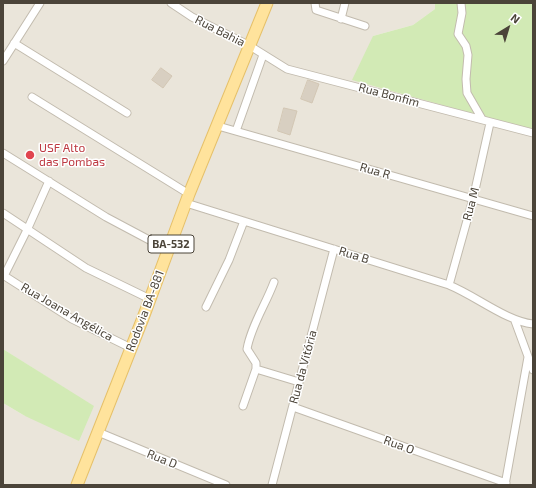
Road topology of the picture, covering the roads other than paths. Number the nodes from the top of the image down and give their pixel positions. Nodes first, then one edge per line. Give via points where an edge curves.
1 (40, 3) edge
2 (171, 3) edge
3 (266, 3) edge
4 (345, 3) edge
5 (461, 3) edge
6 (315, 6) edge
7 (341, 19) junction
8 (365, 26) dead end
9 (14, 43) junction
10 (250, 46) junction
11 (263, 55) junction
12 (3, 61) edge
13 (32, 97) dead end
14 (127, 114) dead end
15 (482, 119) junction
16 (490, 123) junction
17 (218, 126) junction
18 (236, 131) junction
19 (533, 133) edge
20 (3, 153) edge
21 (49, 181) junction
22 (188, 199) junction
23 (473, 199) junction
24 (3, 213) edge
25 (533, 216) edge
26 (244, 221) junction
27 (28, 228) junction
28 (334, 249) junction
29 (168, 250) junction
30 (3, 276) edge
31 (274, 282) dead end
32 (449, 285) junction
33 (150, 299) junction
34 (206, 307) dead end
35 (516, 321) junction
36 (533, 324) edge
37 (131, 348) junction
38 (528, 357) junction
39 (256, 369) junction
40 (533, 370) edge
41 (299, 382) junction
42 (243, 406) dead end
43 (293, 407) junction
44 (98, 432) junction
45 (506, 484) edge
46 (77, 485) edge
47 (226, 485) edge
48 (272, 485) edge

1 - 9 street
2 - 10 street, Rua Bahia via 204,24
3 - 10 main road, Rodovia BA-881 / BA-532
4 - 7 street
5 - 15 street via 458,34 466,46 468,55 466,88
6 - 7 street
7 - 8 street
9 - 12 street
9 - 14 street
10 - 11 street, Rua Bonfim
10 - 17 main road, Rodovia BA-881 / BA-532
11 - 15 street, Rua Bonfim via 287,69
11 - 18 street
13 - 22 street, Rua B
15 - 16 street, Rua Bonfim
16 - 19 street, Rua Bonfim
16 - 23 street, Rua M
17 - 18 street, Rua R
17 - 22 main road, Rodovia BA-881 / BA-532
18 - 23 street, Rua R
20 - 21 street
21 - 27 street
21 - 29 street via 106,217
22 - 26 street, Rua B
22 - 29 main road, Rodovia BA-881 / BA-532
23 - 25 street, Rua R
23 - 32 street, Rua M
24 - 27 street
26 - 28 street, Rua B
26 - 34 street via 229,260
27 - 30 street
27 - 33 street via 86,268
28 - 32 street, Rua B
28 - 41 street, Rua da Vitória
29 - 33 main road, Rodovia BA-881 / BA-532
30 - 37 street, Rua Joana Angélica via 72,319
31 - 39 street via 247,349 256,363
32 - 35 street, Rua B
33 - 37 main road, Rodovia BA-881 / BA-532
35 - 36 street
35 - 38 street
37 - 44 main road, Rodovia BA-881 / BA-532
38 - 40 street
38 - 45 street
39 - 41 street
39 - 42 street
41 - 43 street, Rua da Vitória
43 - 45 street, Rua O
43 - 48 street, Rua da Vitória
44 - 46 main road, Rodovia BA-881 / BA-532
44 - 47 street, Rua D

